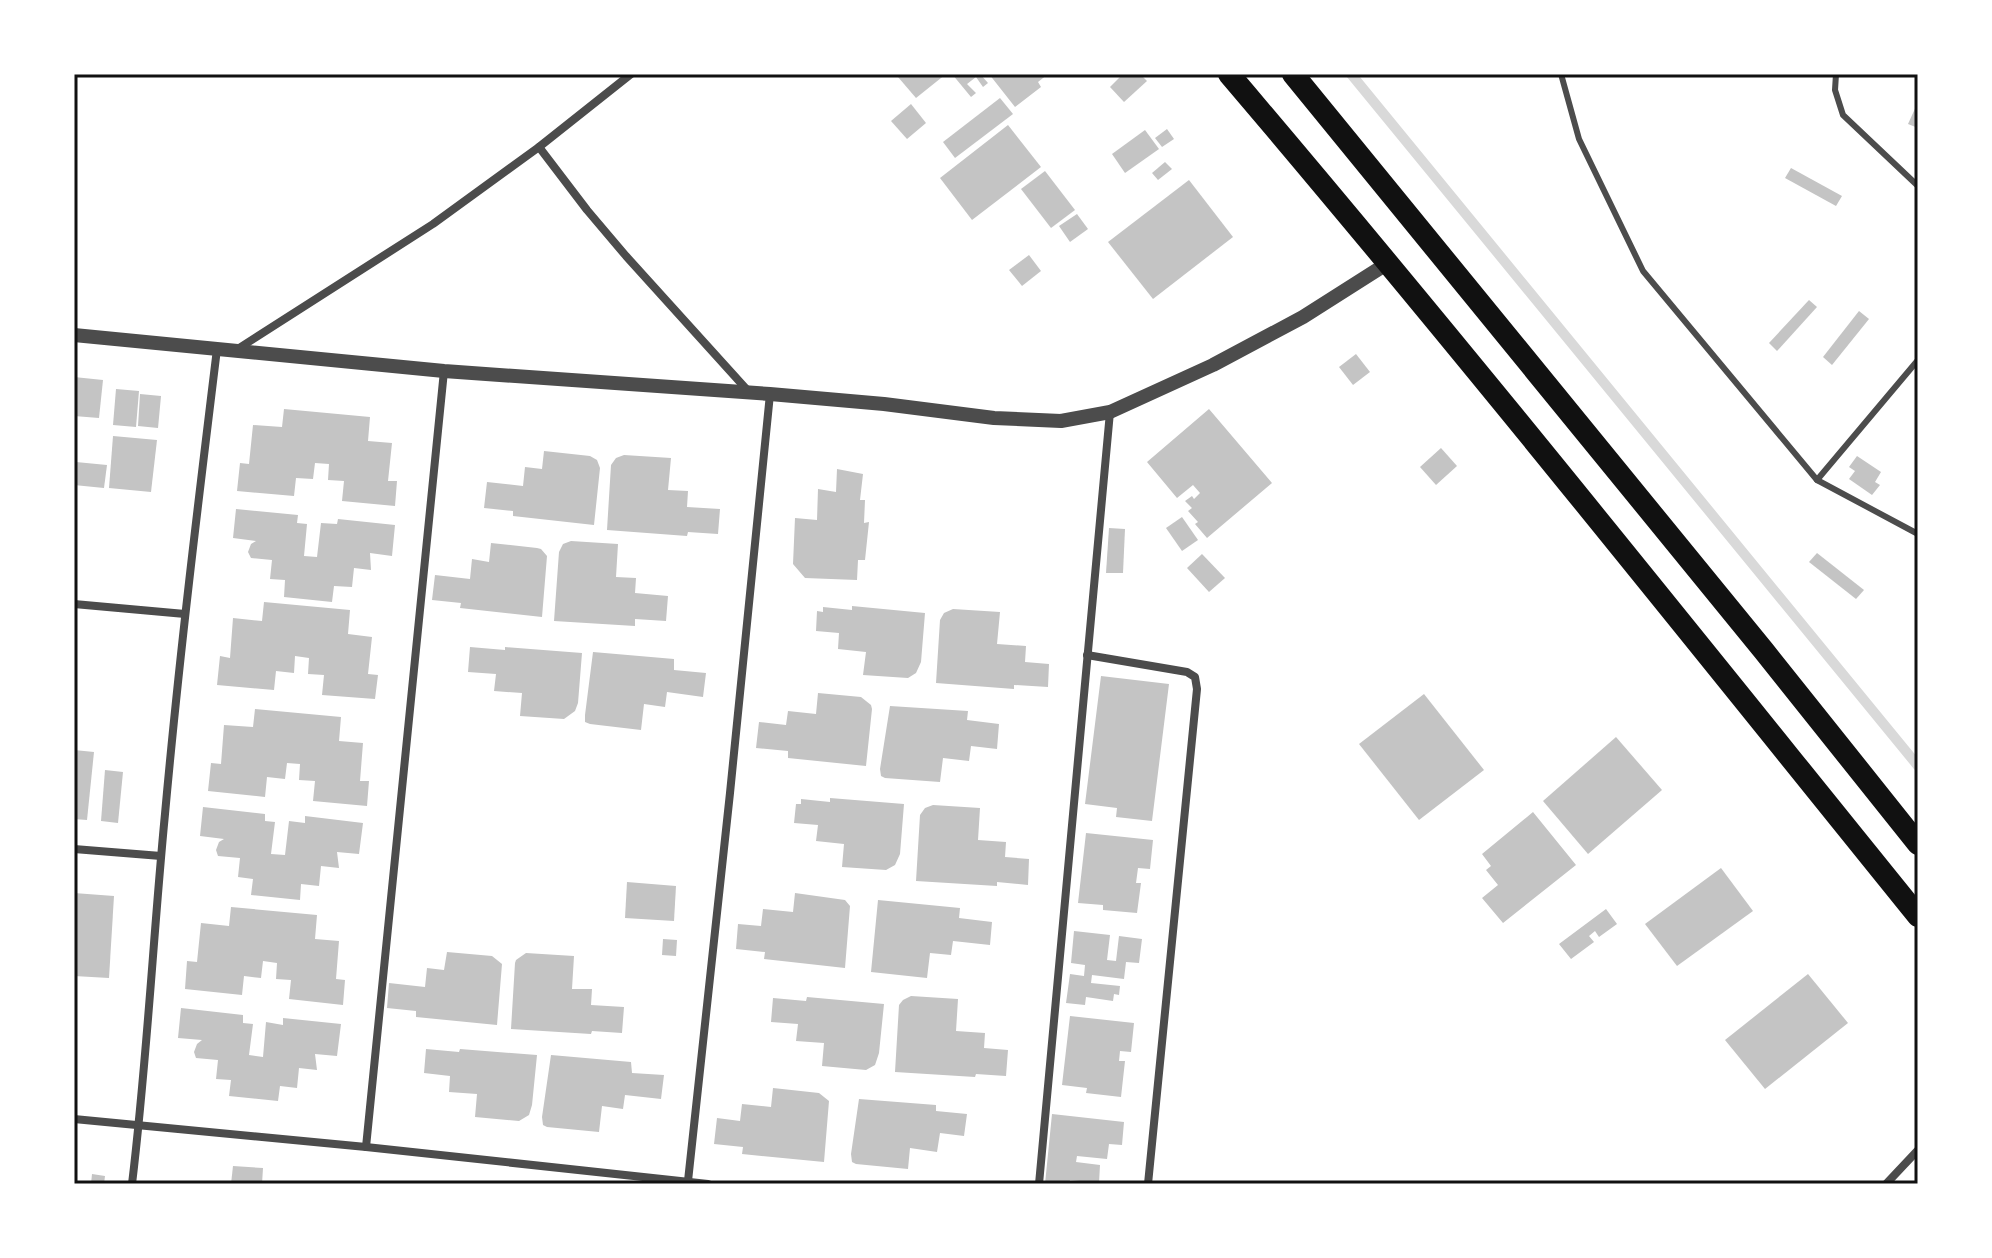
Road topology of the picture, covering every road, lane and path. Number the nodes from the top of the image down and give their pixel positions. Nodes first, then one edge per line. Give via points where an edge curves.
1 (631, 74) edge
2 (1229, 74) edge
3 (1293, 74) edge
4 (1561, 74) edge
5 (1836, 74) edge
6 (539, 147) junction
7 (1918, 186) edge
8 (1388, 263) junction
9 (74, 335) edge
10 (217, 349) junction
11 (235, 351) junction
12 (1918, 360) edge
13 (444, 371) junction
14 (749, 392) junction
15 (770, 394) junction
16 (1110, 412) junction
17 (1817, 480) junction
18 (1918, 534) edge
19 (74, 604) edge
20 (185, 614) junction
21 (1087, 655) junction
22 (1918, 844) edge
23 (74, 849) edge
24 (161, 856) junction
25 (1918, 916) edge
26 (74, 1119) edge
27 (139, 1126) junction
28 (366, 1147) junction
29 (1918, 1150) edge
30 (688, 1181) junction
31 (132, 1184) edge
32 (708, 1184) edge
33 (1039, 1184) edge
34 (1148, 1184) edge
35 (1886, 1184) edge

1 - 6 street
2 - 8 highway
3 - 22 highway
4 - 17 lane via 1579,139 1643,271
5 - 7 lane via 1843,115
6 - 11 street via 433,224
6 - 14 street via 626,256
8 - 16 street via 1278,331
8 - 25 highway
9 - 10 street
10 - 11 street
10 - 20 street
11 - 13 street
12 - 17 lane
13 - 14 street
13 - 28 street
14 - 15 street
15 - 16 street via 994,418 1061,421
15 - 30 street
16 - 21 street
17 - 18 lane
19 - 20 street
20 - 24 street
21 - 33 street
21 - 34 street via 1187,672 1195,677 1197,689
23 - 24 street
24 - 27 street
26 - 27 street
27 - 28 street
27 - 31 street
28 - 30 street
29 - 35 street
30 - 32 street

